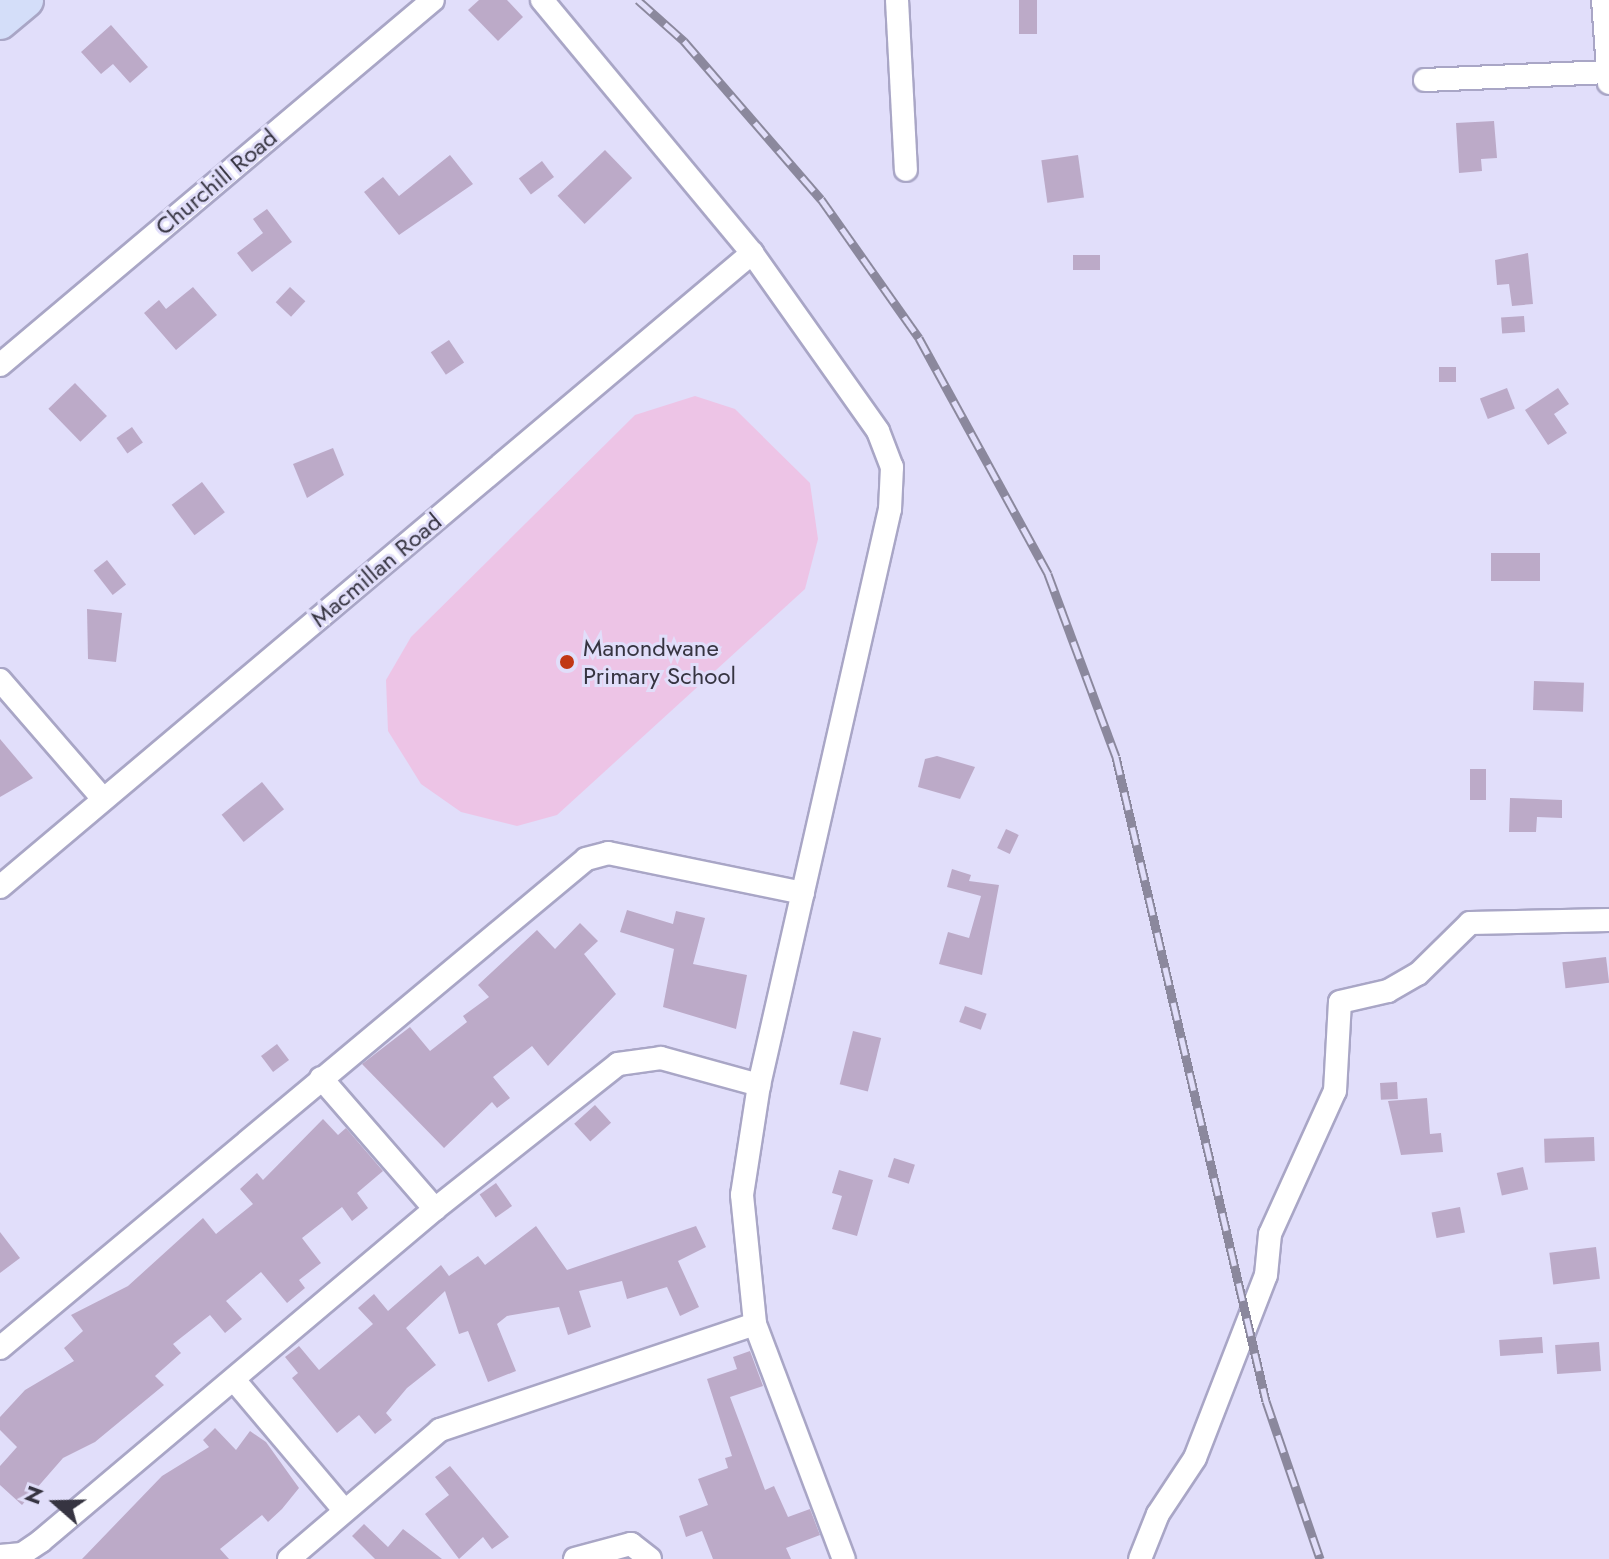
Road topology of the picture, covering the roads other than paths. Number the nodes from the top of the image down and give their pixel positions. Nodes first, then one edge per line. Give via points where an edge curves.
1 (26, 0) edge
2 (433, 0) edge
3 (542, 0) edge
4 (897, 0) edge
5 (1603, 0) edge
6 (0, 22) edge
7 (1609, 72) edge
8 (1425, 80) dead end
9 (1609, 83) edge
10 (906, 170) dead end
11 (752, 253) junction
12 (0, 365) edge
13 (0, 680) edge
14 (103, 799) junction
15 (0, 887) edge
16 (803, 893) junction
17 (1609, 920) edge
18 (321, 1078) junction
19 (759, 1085) junction
20 (435, 1209) junction
21 (755, 1324) junction
22 (0, 1348) edge
23 (235, 1381) junction
24 (344, 1510) junction
25 (0, 1556) edge
26 (289, 1559) edge
27 (575, 1559) edge
28 (650, 1559) edge
29 (844, 1559) edge
30 (1140, 1559) edge

1 - 6 main road
2 - 12 street, Churchill Road
3 - 11 street
4 - 10 street
5 - 7 street
7 - 8 street
7 - 9 street
11 - 14 street, Macmillan Road
11 - 16 street via 878,431 892,467 890,509
13 - 14 street
14 - 15 street, Macmillan Road
16 - 18 street via 608,853 586,859
16 - 19 street
17 - 30 street via 1470,923 1418,974 1388,991 1340,1002 1335,1091 1270,1234 1257,1301 1195,1458 1158,1514
18 - 20 street
18 - 22 street
19 - 20 street via 636,1056
19 - 21 street via 742,1195
20 - 23 street
21 - 24 street via 469,1416 440,1430
21 - 29 street
23 - 24 street
23 - 25 street via 41,1541 22,1554
24 - 26 street
27 - 28 street via 631,1544

